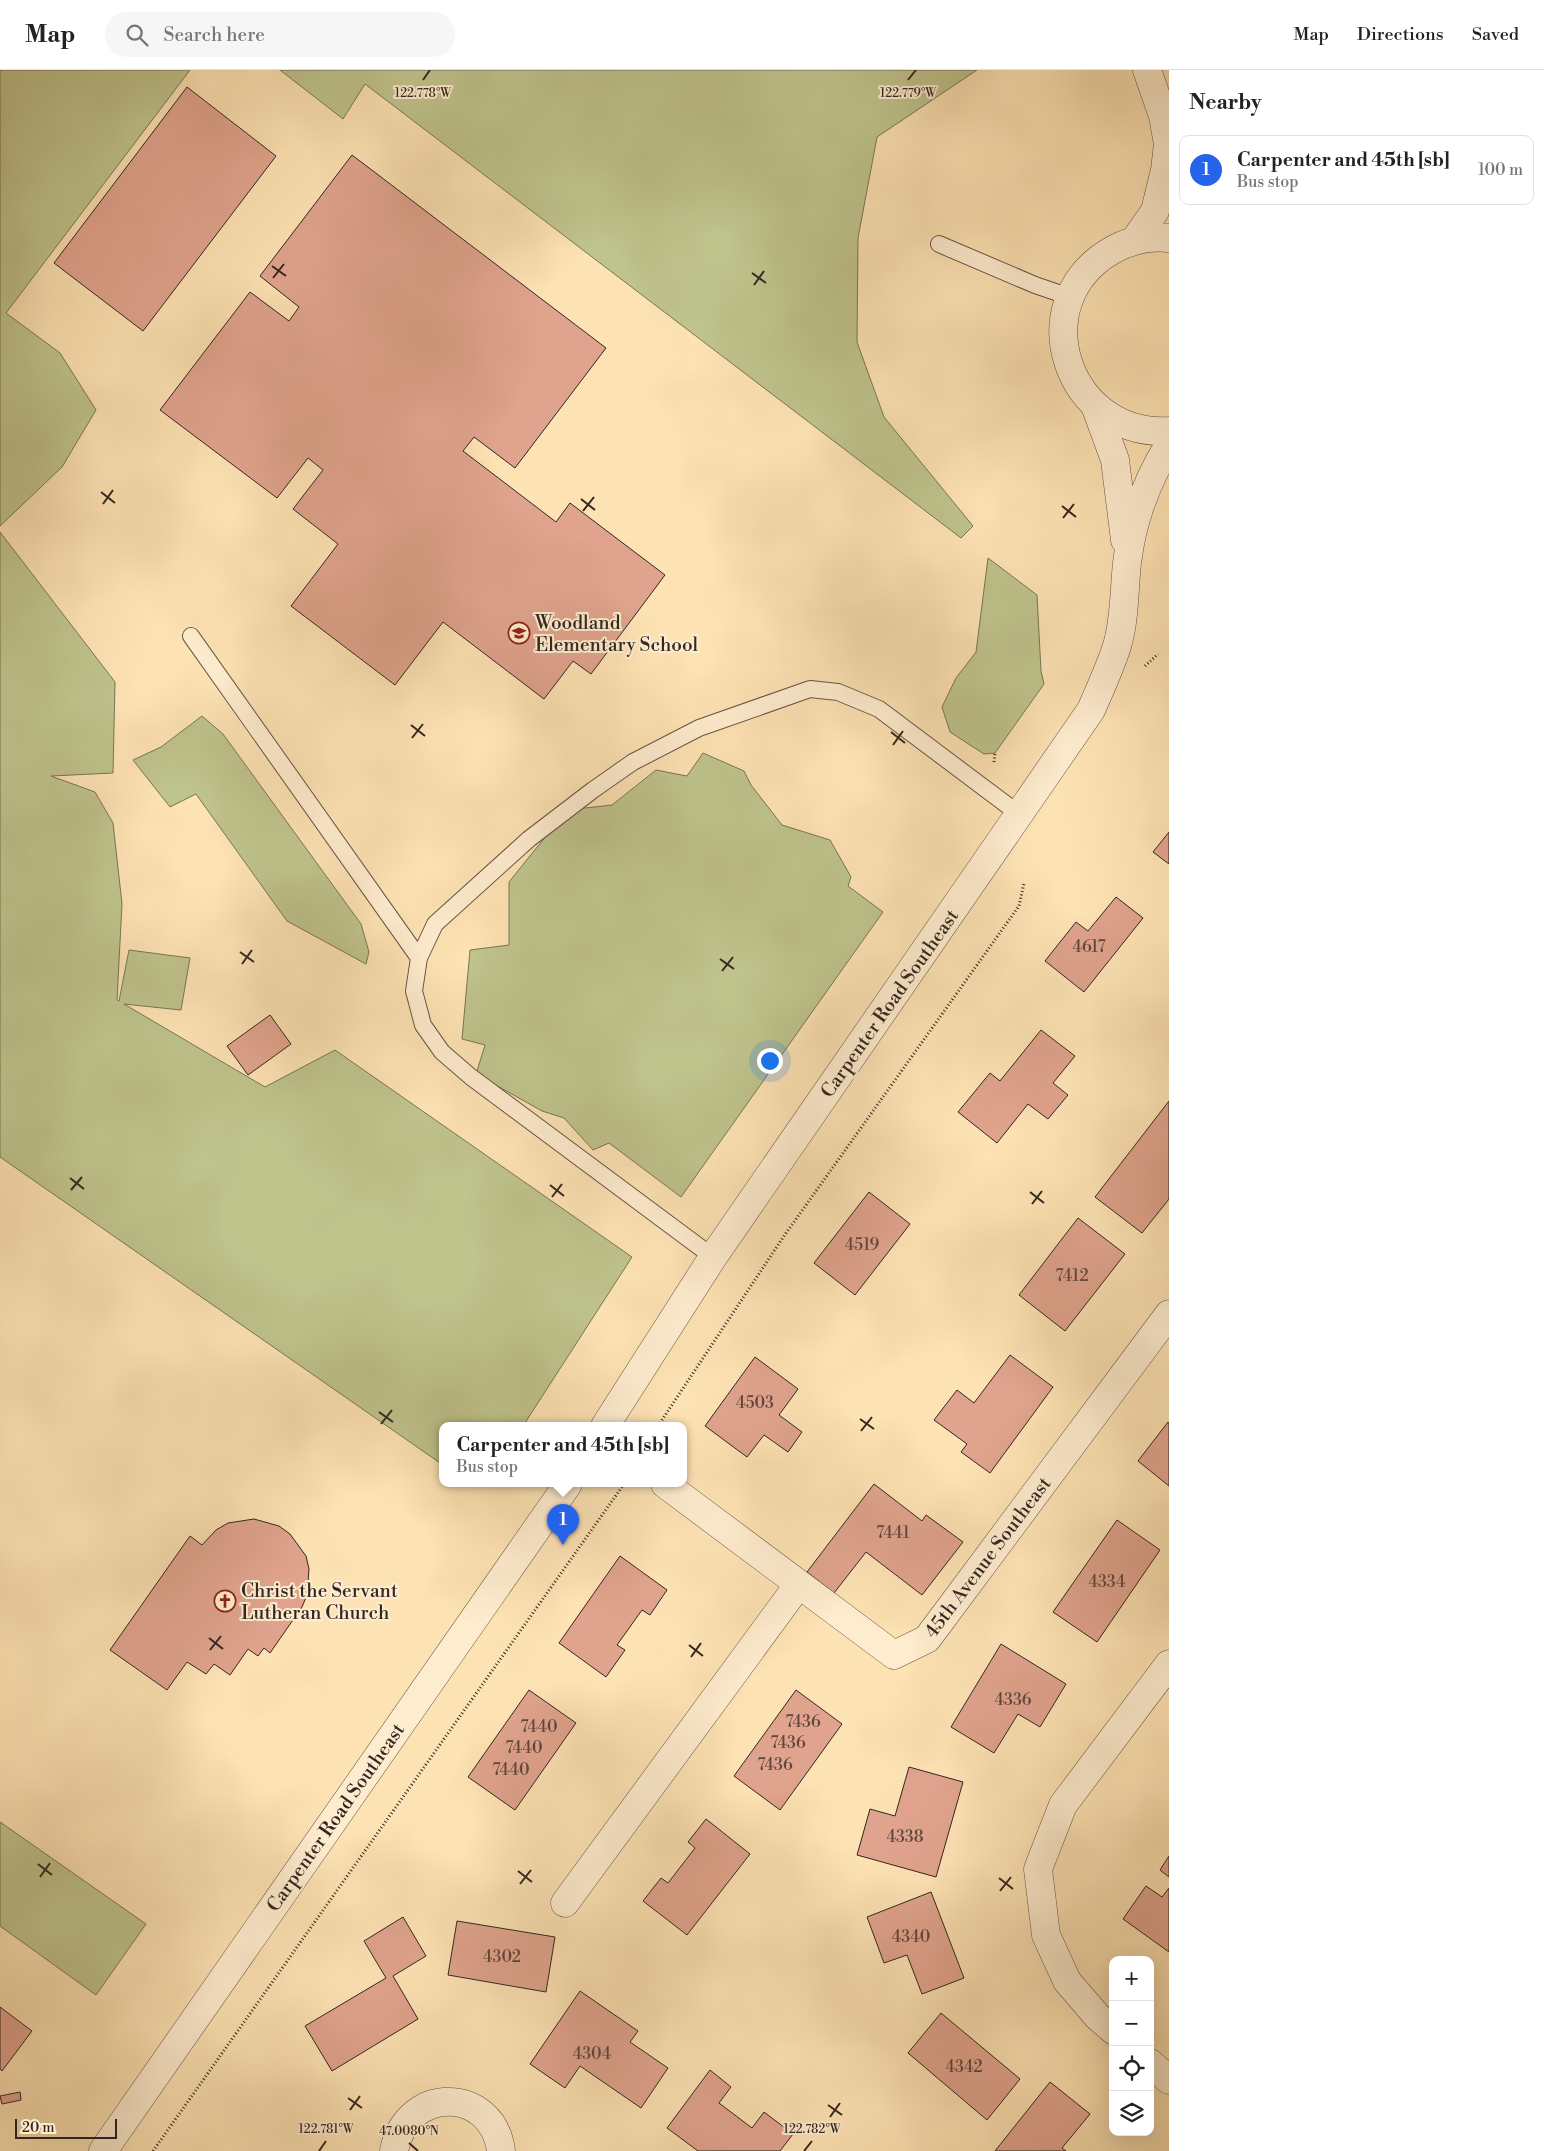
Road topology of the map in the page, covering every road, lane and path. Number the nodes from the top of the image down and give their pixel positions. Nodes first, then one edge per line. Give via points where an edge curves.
1 (1147, 70) edge
2 (1169, 238) edge
3 (1134, 241) junction
4 (939, 244) dead end
5 (1070, 297) junction
6 (1096, 408) junction
7 (1169, 430) edge
8 (1169, 446) edge
9 (1127, 561) junction
10 (191, 636) dead end
11 (1019, 814) junction
12 (1024, 883) dead end
13 (420, 958) junction
14 (713, 1257) junction
15 (1169, 1314) edge
16 (608, 1422) edge
17 (661, 1422) edge
18 (566, 1487) edge
19 (622, 1487) edge
20 (669, 1487) edge
21 (799, 1584) junction
22 (1169, 1664) edge
23 (564, 1903) dead end
24 (1109, 2026) edge
25 (1154, 2067) edge
26 (1169, 2080) edge
27 (103, 2151) edge
28 (153, 2151) edge
29 (394, 2151) edge
30 (501, 2151) edge

1 - 3 street via 1163,116 1168,144 1155,211
2 - 3 street
3 - 5 street via 1102,256 1078,281
4 - 5 lane
5 - 6 street via 1063,330 1064,348 1074,381
6 - 7 street via 1132,427
6 - 9 street, Carpenter Road Southeast via 1115,460
8 - 9 street, Carpenter Road Southeast via 1155,470 1136,518
9 - 11 street, Carpenter Road Southeast via 1117,646 1091,710
10 - 13 lane
11 - 13 lane via 879,709 838,692 810,689 699,728 633,762 529,839 436,924
11 - 14 street, Carpenter Road Southeast
12 - 17 path via 1019,906 784,1236
13 - 14 lane via 414,991 422,1025 442,1052
14 - 16 street, Carpenter Road Southeast
15 - 21 street, 45th Avenue Southeast via 927,1639 894,1654
18 - 27 street, Carpenter Road Southeast
19 - 28 path
20 - 21 street, 45th Avenue Southeast
21 - 23 street
22 - 24 street via 1063,1805 1038,1869 1046,1935 1067,1981
25 - 26 street
29 - 30 street via 405,2122 417,2111 432,2104 449,2102 466,2105 481,2113 500,2140

